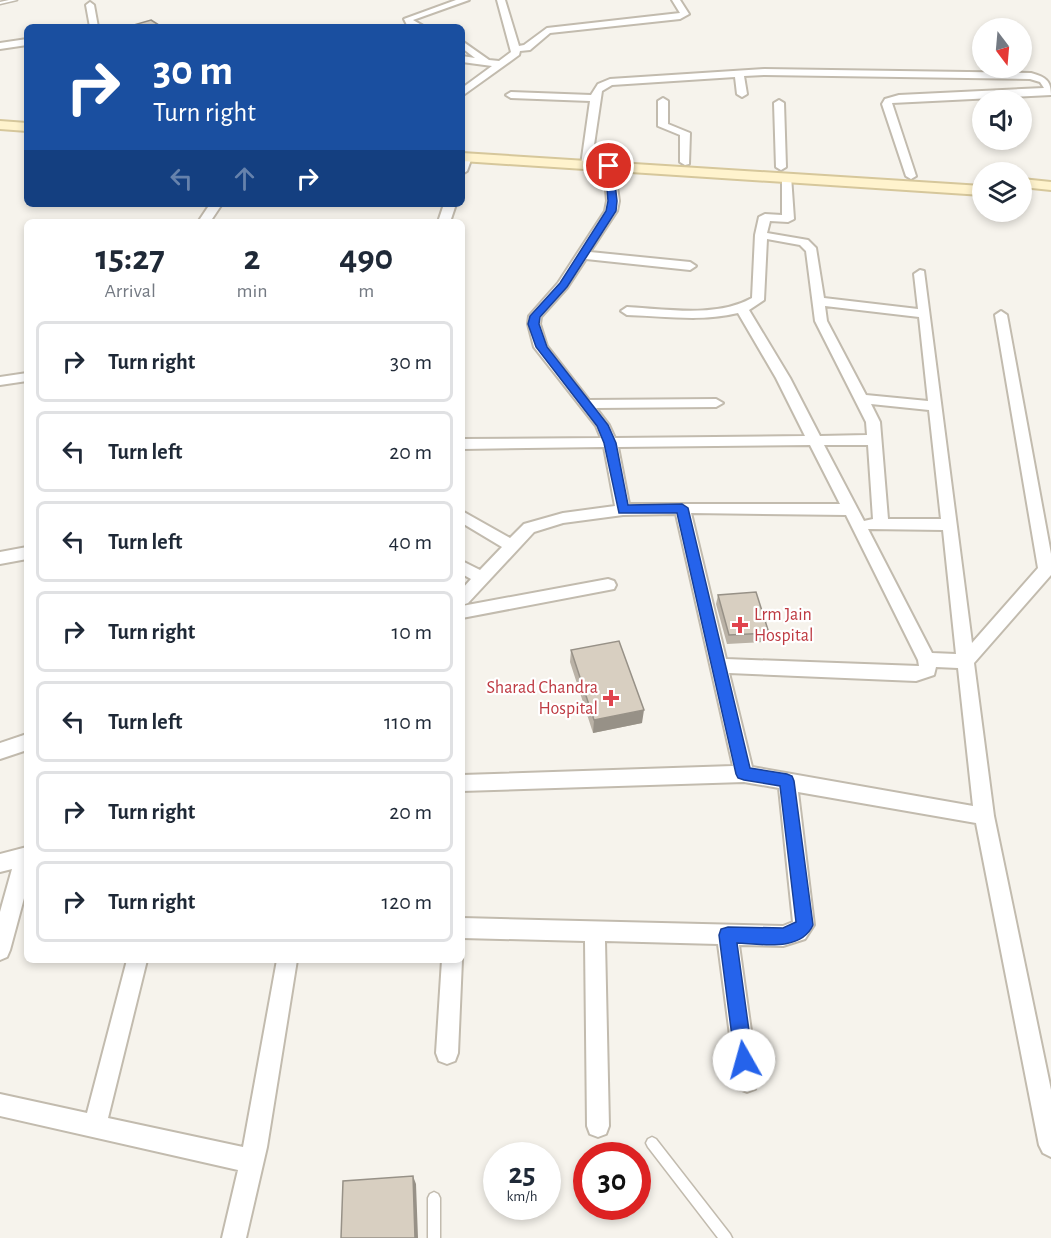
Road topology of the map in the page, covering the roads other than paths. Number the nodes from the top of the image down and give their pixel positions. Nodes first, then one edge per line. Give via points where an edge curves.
1 (15, 0) edge
2 (465, 0) edge
3 (501, 0) edge
4 (676, 0) edge
5 (0, 3) edge
6 (90, 5) dead end
7 (93, 24) edge
8 (413, 24) edge
9 (24, 42) edge
10 (0, 46) edge
11 (465, 46) edge
12 (516, 49) junction
13 (465, 59) edge
14 (488, 62) junction
15 (499, 64) junction
16 (739, 73) junction
17 (465, 91) edge
18 (1051, 92) edge
19 (1032, 93) edge
20 (511, 94) dead end
21 (742, 94) dead end
22 (972, 97) edge
23 (596, 98) junction
24 (663, 101) dead end
25 (779, 103) dead end
26 (0, 117) edge
27 (24, 119) edge
28 (0, 124) edge
29 (24, 127) edge
30 (465, 159) edge
31 (586, 160) junction
32 (685, 162) junction
33 (609, 166) junction
34 (783, 172) junction
35 (812, 174) junction
36 (911, 176) junction
37 (972, 182) edge
38 (958, 184) junction
39 (1032, 184) edge
40 (1051, 186) edge
41 (972, 188) edge
42 (1032, 194) edge
43 (1051, 195) edge
44 (761, 235) junction
45 (583, 255) junction
46 (690, 266) dead end
47 (920, 274) dead end
48 (818, 301) junction
49 (742, 309) junction
50 (627, 311) dead end
51 (925, 314) junction
52 (1001, 315) dead end
53 (24, 377) edge
54 (0, 381) edge
55 (863, 399) junction
56 (716, 403) dead end
57 (586, 404) junction
58 (936, 406) junction
59 (875, 440) junction
60 (817, 441) junction
61 (610, 443) junction
62 (465, 444) edge
63 (682, 508) junction
64 (623, 510) junction
65 (854, 517) junction
66 (465, 518) edge
67 (881, 524) junction
68 (950, 525) junction
69 (512, 546) junction
70 (24, 554) edge
71 (0, 558) edge
72 (1048, 567) edge
73 (465, 569) edge
74 (482, 578) junction
75 (608, 585) dead end
76 (465, 595) edge
77 (465, 611) edge
78 (927, 660) junction
79 (966, 661) junction
80 (719, 666) junction
81 (24, 743) edge
82 (0, 750) edge
83 (744, 774) junction
84 (787, 781) junction
85 (465, 783) edge
86 (984, 816) junction
87 (24, 857) edge
88 (0, 863) edge
89 (24, 864) edge
90 (465, 928) edge
91 (595, 932) junction
92 (728, 935) junction
93 (0, 950) edge
94 (136, 963) edge
95 (286, 963) edge
96 (452, 963) edge
97 (447, 1053) dead end
98 (747, 1081) dead end
99 (0, 1105) edge
100 (95, 1125) junction
101 (598, 1126) dead end
102 (652, 1143) dead end
103 (1051, 1145) edge
104 (252, 1161) junction
105 (434, 1198) dead end
106 (234, 1238) edge
107 (434, 1238) edge
108 (726, 1238) edge

1 - 5 lane
2 - 8 street via 408,19
3 - 12 street
4 - 12 street via 685,14 547,31 527,48
6 - 7 street
9 - 10 street
11 - 14 street
12 - 15 street via 514,56
13 - 14 street
14 - 15 street
15 - 17 street
16 - 18 street via 1031,76 1043,80
16 - 21 street
16 - 23 street via 610,82 600,86
18 - 19 street
20 - 23 street
22 - 36 street via 888,101
23 - 31 street
24 - 32 street via 663,126 685,133
25 - 34 street
26 - 27 street
28 - 29 street
30 - 31 street
31 - 32 street
31 - 33 street
32 - 34 street
33 - 34 street
33 - 45 street via 611,211
34 - 35 street
34 - 44 street via 788,219 765,218
35 - 36 street
35 - 38 street
36 - 38 street
37 - 38 street
38 - 41 street
39 - 40 street
42 - 43 street
44 - 48 street via 809,245
44 - 49 street via 758,300
45 - 46 street
45 - 57 street via 541,308 534,324 542,347
47 - 51 street
48 - 51 street
48 - 55 street via 828,337
49 - 50 street
49 - 60 street
51 - 58 street
52 - 72 street
53 - 54 street
55 - 58 street
55 - 59 street via 873,422
56 - 57 street
57 - 61 street
58 - 68 street
59 - 60 street
59 - 67 street
60 - 61 street
60 - 65 street
61 - 62 street
61 - 64 street
63 - 64 street
63 - 65 street
63 - 80 street
64 - 69 street via 563,518 529,528
65 - 67 street
65 - 78 street
66 - 69 street
67 - 68 street
68 - 79 street
69 - 74 street
70 - 71 street
72 - 79 street
73 - 74 street
74 - 76 street
75 - 77 street
78 - 79 street
78 - 80 street via 928,670 916,674
79 - 86 street
80 - 83 street
81 - 82 street
83 - 84 street
83 - 85 street
84 - 86 street
84 - 92 street via 804,925 798,932 783,936
86 - 103 street
87 - 88 street
89 - 93 street
90 - 91 street
91 - 92 street
91 - 101 street
92 - 98 street
94 - 100 street
95 - 104 street
96 - 97 street
99 - 100 street
100 - 104 street
102 - 108 lane
104 - 106 street
105 - 107 lane

